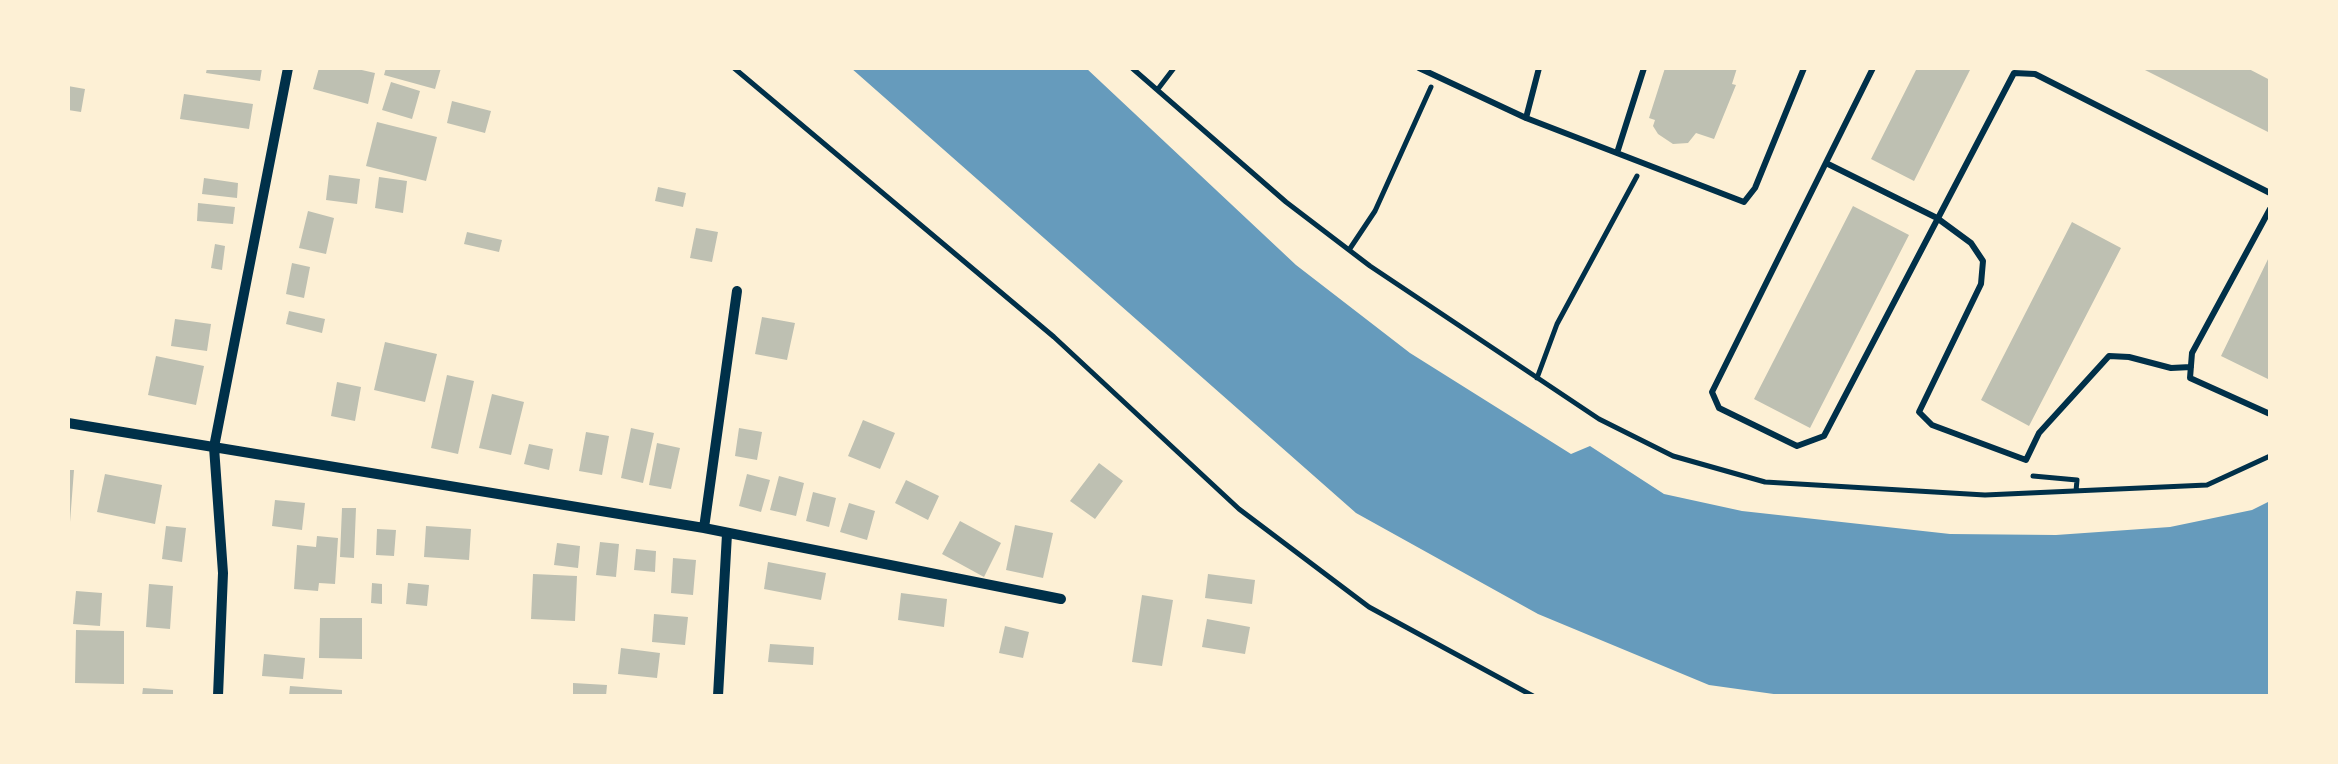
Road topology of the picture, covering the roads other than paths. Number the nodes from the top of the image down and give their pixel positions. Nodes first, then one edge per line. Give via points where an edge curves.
1 (288, 68) edge
2 (1420, 68) edge
3 (1540, 68) edge
4 (1644, 68) edge
5 (1804, 68) edge
6 (1873, 68) edge
7 (1526, 118) junction
8 (1616, 153) junction
9 (1828, 164) junction
10 (2270, 193) edge
11 (2270, 209) edge
12 (1937, 218) junction
13 (737, 291) dead end
14 (2191, 368) junction
15 (2270, 414) edge
16 (68, 423) edge
17 (214, 447) junction
18 (704, 528) junction
19 (727, 534) junction
20 (1060, 599) dead end
21 (218, 696) edge
22 (718, 696) edge

1 - 17 street
2 - 7 lane
3 - 7 lane
4 - 8 lane
5 - 8 lane via 1744,202
6 - 9 lane
7 - 8 lane
9 - 12 lane
9 - 12 lane via 1712,392 1719,408 1735,416 1798,446 1824,436
10 - 12 lane via 2035,74 2014,73
11 - 14 lane via 2192,353
12 - 14 lane via 1983,261 1981,284 1919,412 1932,425 2026,460 2039,433 2109,356
13 - 18 street
14 - 15 lane via 2190,378
16 - 17 street
17 - 18 street
17 - 21 street via 222,574
18 - 19 street
19 - 20 street
19 - 22 street

